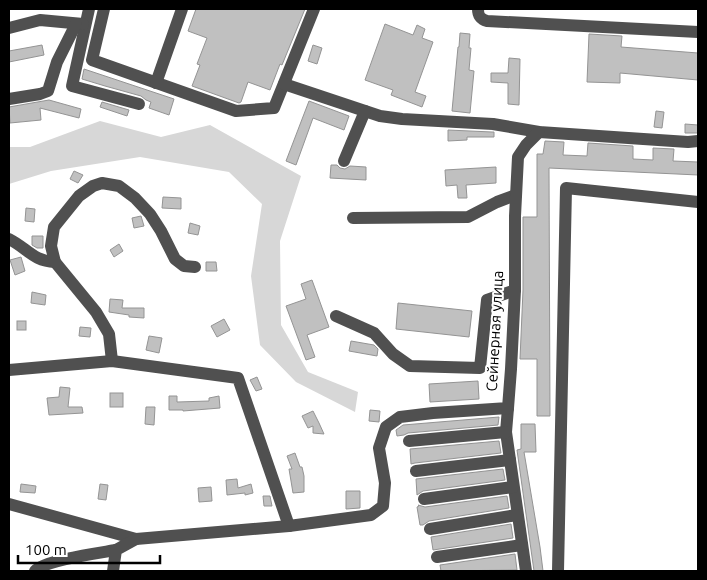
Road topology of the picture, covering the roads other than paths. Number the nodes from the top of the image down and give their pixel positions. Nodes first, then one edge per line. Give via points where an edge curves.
1 (89, 9) edge
2 (104, 9) edge
3 (182, 9) edge
4 (314, 9) edge
5 (478, 9) edge
6 (81, 24) junction
7 (9, 28) edge
8 (698, 32) edge
9 (156, 83) junction
10 (284, 84) junction
11 (9, 99) edge
12 (139, 104) dead end
13 (365, 111) junction
14 (539, 132) junction
15 (698, 141) edge
16 (344, 161) dead end
17 (516, 195) junction
18 (698, 202) edge
19 (353, 218) dead end
20 (9, 239) edge
21 (55, 262) junction
22 (195, 267) dead end
23 (515, 290) junction
24 (336, 316) dead end
25 (112, 361) junction
26 (9, 370) edge
27 (508, 408) junction
28 (506, 432) junction
29 (409, 441) dead end
30 (510, 460) junction
31 (416, 470) dead end
32 (513, 487) junction
33 (424, 499) dead end
34 (9, 504) edge
35 (517, 515) junction
36 (289, 526) junction
37 (430, 529) dead end
38 (136, 539) junction
39 (522, 545) junction
40 (116, 550) junction
41 (437, 557) dead end
42 (35, 571) edge
43 (113, 571) edge
44 (526, 571) edge
45 (558, 571) edge

1 - 6 street
2 - 9 street via 92,60
3 - 9 street
4 - 10 street
5 - 8 street via 478,16 487,22
6 - 7 street via 40,20
6 - 11 street via 57,62 48,91
6 - 12 street via 72,86
9 - 10 street via 236,111 274,108
10 - 13 street
13 - 14 street via 402,120 493,124
13 - 16 street
14 - 15 street
14 - 17 street, Сейнерная улица via 518,157
17 - 19 street via 468,217
17 - 23 street, Сейнерная улица
18 - 45 street via 566,188
20 - 21 street via 33,256
21 - 22 street via 51,246 54,227 79,196 102,183 119,186 135,198 150,214 175,259 184,266
21 - 25 street via 96,312 109,334
23 - 24 street via 487,300 480,368 410,366 393,354 374,333
23 - 27 street, Сейнерная улица
25 - 26 street
25 - 36 street via 238,378
27 - 28 street
27 - 36 street, Сейнерная улица via 400,417 386,426 379,448 385,483 383,506 371,515
28 - 29 street
28 - 30 street
30 - 31 street
30 - 32 street
32 - 33 street
32 - 35 street
34 - 38 street
35 - 37 street
35 - 39 street
36 - 38 street, Сейнерная улица
38 - 40 street, Сейнерная улица
39 - 41 street
39 - 44 street
40 - 42 street, Сейнерная улица via 56,562
40 - 43 street

